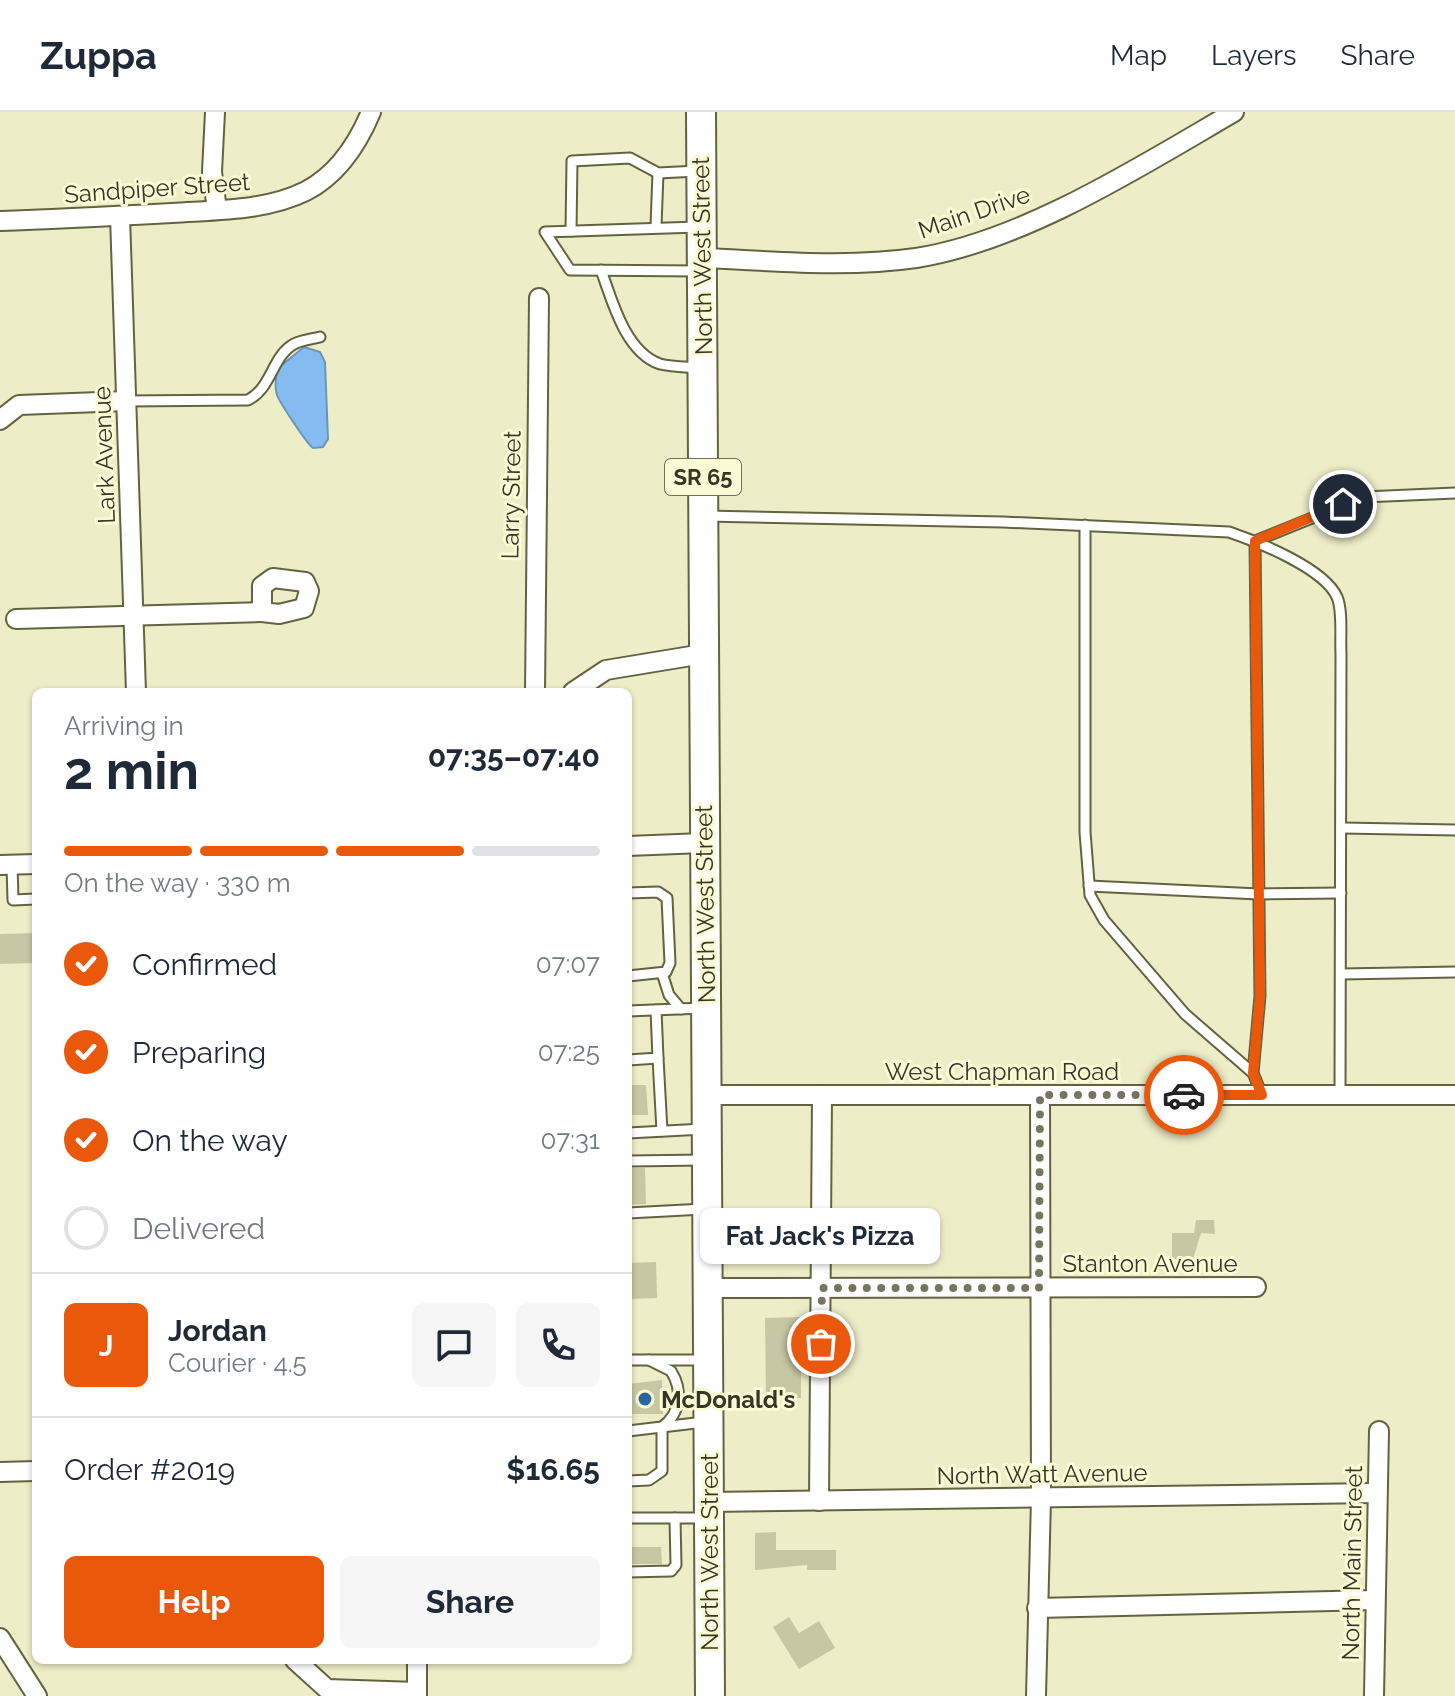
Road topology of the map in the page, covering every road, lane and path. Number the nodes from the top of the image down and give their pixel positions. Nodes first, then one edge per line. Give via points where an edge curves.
1 (215, 112) edge
2 (371, 112) edge
3 (701, 112) edge
4 (1234, 112) edge
5 (702, 171) junction
6 (658, 173) junction
7 (217, 210) junction
8 (120, 216) junction
9 (0, 221) edge
10 (656, 226) junction
11 (703, 227) junction
12 (571, 231) junction
13 (704, 264) junction
14 (601, 270) junction
15 (539, 298) dead end
16 (320, 337) dead end
17 (703, 369) junction
18 (126, 401) junction
19 (5, 412) edge
20 (1455, 493) edge
21 (703, 516) junction
22 (1085, 525) junction
23 (1255, 541) junction
24 (262, 612) dead end
25 (134, 615) junction
26 (16, 619) dead end
27 (703, 654) junction
28 (136, 688) edge
29 (535, 688) edge
30 (578, 688) edge
31 (1342, 828) junction
32 (1455, 830) edge
33 (703, 843) junction
34 (632, 846) edge
35 (32, 864) edge
36 (6, 865) edge
37 (1089, 886) junction
38 (632, 893) edge
39 (1341, 893) junction
40 (1259, 894) junction
41 (32, 899) edge
42 (1455, 972) edge
43 (662, 973) junction
44 (1341, 974) junction
45 (632, 976) edge
46 (693, 1008) junction
47 (656, 1010) junction
48 (632, 1011) edge
49 (658, 1058) junction
50 (632, 1060) edge
51 (1253, 1073) junction
52 (708, 1095) junction
53 (822, 1095) junction
54 (1040, 1095) junction
55 (1262, 1095) junction
56 (1342, 1095) junction
57 (1455, 1095) edge
58 (708, 1129) junction
59 (662, 1131) junction
60 (632, 1133) edge
61 (708, 1160) junction
62 (632, 1161) edge
63 (708, 1209) junction
64 (632, 1213) edge
65 (1256, 1287) dead end
66 (709, 1288) junction
67 (822, 1288) junction
68 (1039, 1288) junction
69 (632, 1360) edge
70 (649, 1360) junction
71 (709, 1360) junction
72 (709, 1422) junction
73 (662, 1427) junction
74 (632, 1431) edge
75 (1379, 1431) dead end
76 (32, 1471) edge
77 (0, 1472) edge
78 (632, 1481) edge
79 (1376, 1493) junction
80 (1041, 1499) junction
81 (819, 1501) junction
82 (709, 1510) junction
83 (632, 1518) edge
84 (675, 1518) junction
85 (632, 1572) edge
86 (1374, 1600) junction
87 (1037, 1608) junction
88 (0, 1638) edge
89 (299, 1664) edge
90 (417, 1664) edge
91 (417, 1694) edge
92 (37, 1696) edge
93 (710, 1696) edge
94 (1036, 1696) edge
95 (1374, 1696) edge

1 - 7 street via 212,172
2 - 7 street, Sandpiper Street via 361,137 339,165 307,190 267,204
3 - 5 main road, North West Street / SR 65
4 - 13 street, Main Drive via 1114,182 961,247 865,263
5 - 6 lane
5 - 11 main road, North West Street / SR 65
6 - 10 lane
6 - 12 lane via 630,158 572,161
7 - 8 street, Sandpiper Street
8 - 9 street, Sandpiper Street
8 - 18 street, Lark Avenue
10 - 11 lane
10 - 12 lane via 646,231
11 - 13 main road, North West Street / SR 65
12 - 14 lane via 545,232 570,270
13 - 14 lane
13 - 17 main road, North West Street / SR 65
14 - 17 lane via 619,320 647,356 660,364
15 - 29 street, Larry Street
16 - 18 lane via 295,343 283,353 257,395 248,400
17 - 21 main road, North West Street / SR 65
18 - 19 street
18 - 25 street, Lark Avenue
20 - 23 lane via 1364,497
21 - 22 lane
21 - 27 main road, North West Street / SR 65
22 - 23 lane via 1229,532
22 - 37 lane
23 - 31 lane via 1318,575 1338,598
23 - 40 lane
24 - 25 street
25 - 26 street
25 - 28 street, Lark Avenue
27 - 30 street via 618,666
27 - 33 main road, North West Street / SR 65
31 - 32 lane
31 - 39 lane
33 - 34 street
33 - 46 main road, North West Street / SR 65
35 - 36 street
36 - 41 lane via 13,900
37 - 40 lane
37 - 51 lane via 1104,920 1185,1014
38 - 43 lane via 658,892 667,898 670,967
39 - 40 lane
39 - 44 lane
40 - 51 lane via 1260,996
42 - 44 lane
43 - 45 lane
43 - 46 lane via 669,995
44 - 56 lane
46 - 47 lane
46 - 52 main road, North West Street / SR 65
47 - 48 lane
47 - 49 lane
49 - 50 lane
49 - 59 lane
51 - 55 lane
52 - 53 street, West Chapman Road
52 - 58 main road, North West Street / SR 65
53 - 54 street, West Chapman Road
53 - 67 street
54 - 55 street, West Chapman Road
54 - 68 street
55 - 56 street, West Chapman Road
56 - 57 street, West Chapman Road
58 - 59 lane
58 - 61 main road, North West Street / SR 65
59 - 60 lane
61 - 62 lane
61 - 63 main road, North West Street / SR 65
63 - 64 lane
63 - 66 main road, North West Street / SR 65
65 - 68 street, Stanton Avenue
66 - 67 street, Stanton Avenue
66 - 71 main road, North West Street / SR 65
67 - 68 street, Stanton Avenue
67 - 81 street
68 - 80 street
69 - 70 lane
70 - 71 lane
70 - 73 lane via 671,1371 678,1388 674,1414
71 - 72 main road, North West Street / SR 65
72 - 73 lane
72 - 82 main road, North West Street / SR 65
73 - 74 lane
73 - 78 lane via 662,1471 649,1480
75 - 79 street, North Main Street
76 - 77 street
79 - 80 street, North Watt Avenue
79 - 86 street, North Main Street
80 - 81 street, North Watt Avenue
80 - 87 street
81 - 82 street, North Watt Avenue
82 - 84 lane
82 - 93 main road, North West Street / SR 65
83 - 84 lane
84 - 85 lane via 676,1565 671,1571
86 - 87 street
86 - 95 street, North Main Street
87 - 94 street
88 - 92 street
89 - 91 street via 327,1689
90 - 91 street

